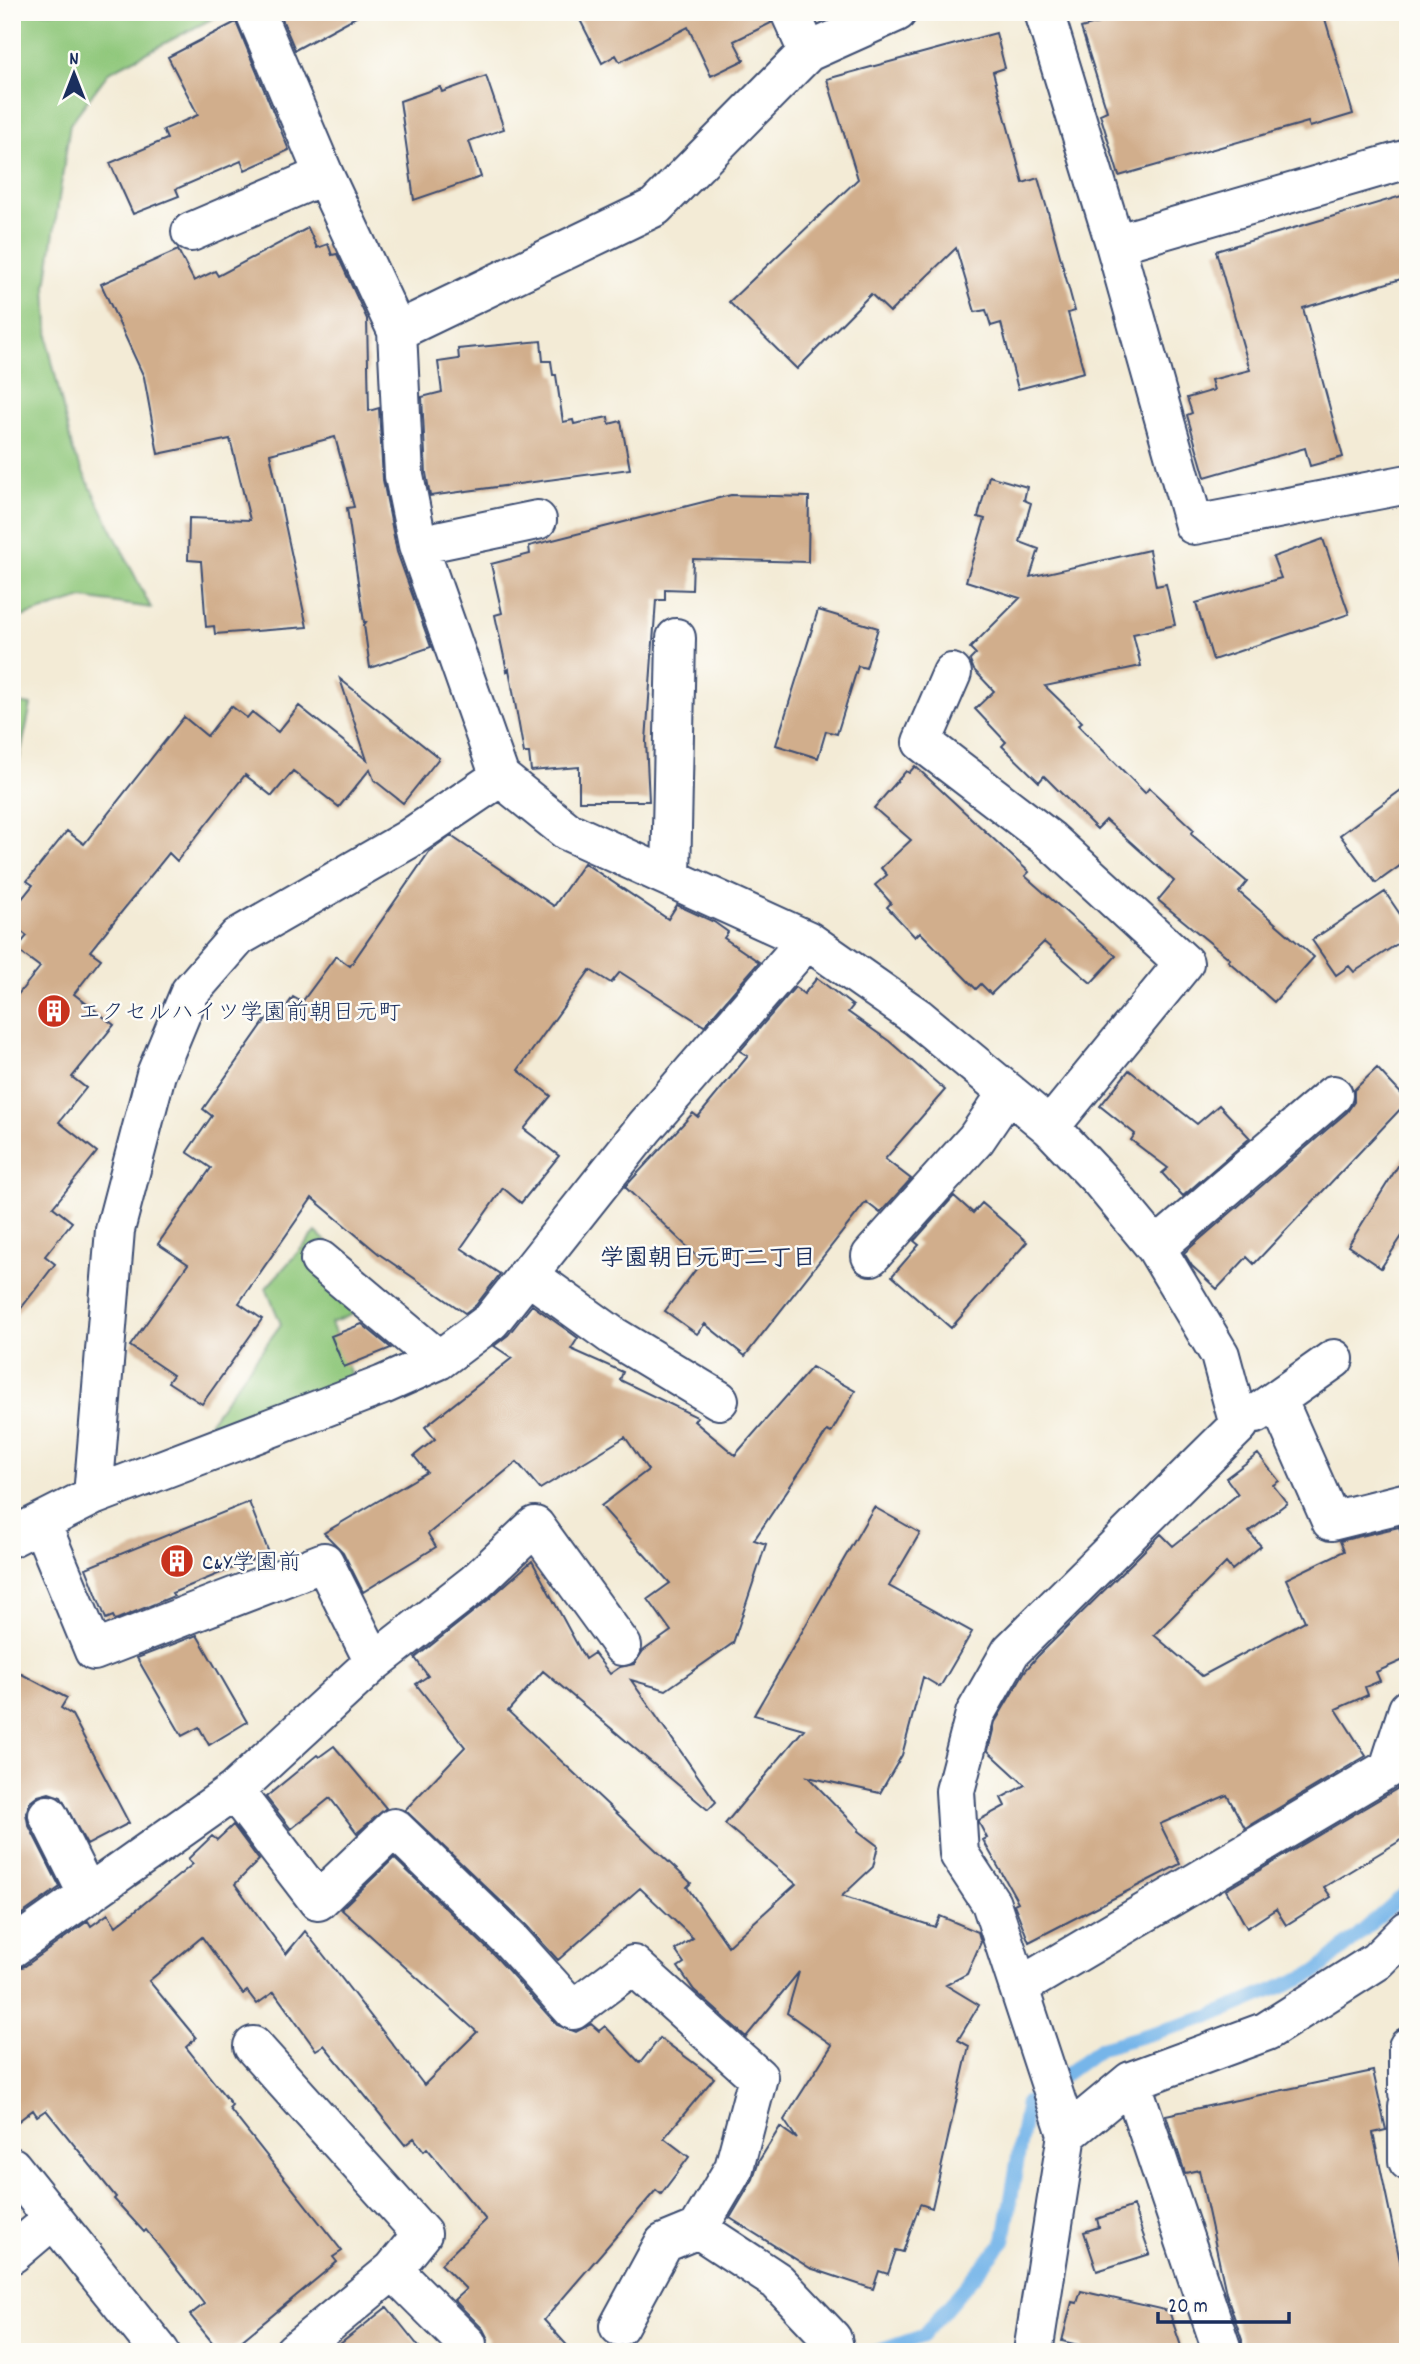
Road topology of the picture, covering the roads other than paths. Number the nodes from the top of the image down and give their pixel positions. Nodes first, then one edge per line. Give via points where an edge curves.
1 (255, 12) edge
2 (790, 12) edge
3 (897, 12) edge
4 (1044, 12) edge
5 (807, 52) junction
6 (1408, 159) edge
7 (324, 175) junction
8 (191, 232) dead end
9 (1115, 244) junction
10 (397, 331) junction
11 (1408, 484) edge
12 (537, 520) dead end
13 (418, 545) junction
14 (676, 638) dead end
15 (952, 673) dead end
16 (500, 777) junction
17 (670, 878) junction
18 (807, 940) junction
19 (1008, 1092) junction
20 (1333, 1095) dead end
21 (1050, 1127) junction
22 (1156, 1248) junction
23 (872, 1256) dead end
24 (320, 1260) dead end
25 (527, 1274) junction
26 (1334, 1359) dead end
27 (439, 1360) junction
28 (719, 1400) dead end
29 (1278, 1401) junction
30 (1239, 1425) junction
31 (93, 1496) junction
32 (1408, 1502) edge
33 (27, 1530) edge
34 (622, 1646) dead end
35 (374, 1662) junction
36 (1408, 1709) edge
37 (234, 1791) junction
38 (48, 1815) dead end
39 (88, 1895) junction
40 (1408, 1930) edge
41 (12, 1948) edge
42 (1021, 1986) junction
43 (253, 2046) dead end
44 (1408, 2047) edge
45 (1131, 2081) junction
46 (1408, 2093) edge
47 (1408, 2107) edge
48 (1067, 2134) junction
49 (1408, 2161) edge
50 (12, 2167) edge
51 (52, 2220) junction
52 (698, 2230) junction
53 (12, 2255) edge
54 (393, 2270) junction
55 (619, 2326) dead end
56 (467, 2344) dead end
57 (834, 2345) edge
58 (1221, 2347) dead end
59 (160, 2352) edge
60 (294, 2352) edge
61 (1033, 2352) edge

1 - 7 street
2 - 5 street
3 - 5 street
4 - 9 street
5 - 10 street via 655,207
6 - 9 street
7 - 8 street
7 - 10 street
9 - 11 street via 1194,525
10 - 13 street via 404,476
12 - 13 street
13 - 16 street
14 - 17 street
15 - 21 street via 922,742 1049,840 1184,963
16 - 17 street via 567,831
16 - 31 street via 407,840 238,937 190,992 156,1074 115,1230
17 - 18 street
18 - 19 street via 917,1017
18 - 25 street via 645,1127
19 - 21 street
19 - 23 street via 976,1139
20 - 22 street
21 - 22 street
22 - 30 street via 1220,1355
24 - 27 street
25 - 27 street via 491,1321
25 - 28 street via 613,1336
26 - 29 street
27 - 31 street
29 - 30 street
29 - 32 street via 1331,1521
30 - 42 street via 1011,1651 975,1714 955,1791 959,1854 991,1903
31 - 33 street
33 - 35 street via 94,1651 324,1562
34 - 35 street via 535,1526 475,1583
35 - 37 street
36 - 42 street via 1389,1768
37 - 39 street
37 - 52 street via 318,1901 394,1828 511,1941 573,2010 633,1965 758,2077 734,2168
38 - 39 street
39 - 41 street
40 - 45 street via 1377,1961 1267,2031
42 - 48 street
43 - 54 street via 422,2234
44 - 46 street
45 - 48 street
45 - 58 street
47 - 49 street
48 - 61 street
50 - 51 street
51 - 53 street
51 - 59 street
52 - 55 street via 664,2243
52 - 57 street via 777,2281
54 - 56 street
54 - 60 street

